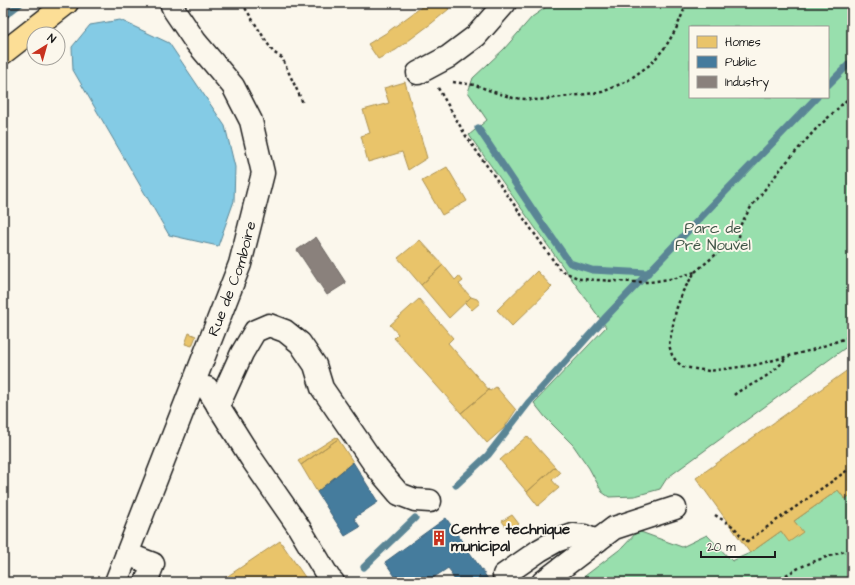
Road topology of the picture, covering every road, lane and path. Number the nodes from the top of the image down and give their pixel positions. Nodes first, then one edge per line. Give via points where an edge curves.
1 (67, 3) edge
2 (171, 3) edge
3 (242, 3) edge
4 (505, 3) edge
5 (687, 3) edge
6 (3, 53) edge
7 (425, 76) junction
8 (852, 94) edge
9 (303, 103) dead end
10 (738, 242) junction
11 (743, 245) dead end
12 (695, 272) junction
13 (852, 336) edge
14 (786, 357) junction
15 (734, 395) dead end
16 (852, 467) edge
17 (430, 501) dead end
18 (675, 508) dead end
19 (715, 515) dead end
20 (597, 541) junction
21 (852, 549) edge
22 (152, 565) edge
23 (122, 567) edge
24 (504, 575) dead end
25 (333, 582) edge
26 (543, 582) edge
27 (776, 582) edge

1 - 6 main road
2 - 23 street, Rue de Comboire via 195,41 232,86 251,120 263,173 240,264
3 - 9 path via 273,52 282,58
4 - 7 street via 476,36
5 - 7 path via 666,46 651,64 603,92 538,100 514,98 475,85
7 - 12 path via 560,270 580,279 633,282 676,278
8 - 10 path via 815,130 751,207 741,224
10 - 11 path
10 - 12 path via 731,242
12 - 14 path via 683,291 672,325 669,345 676,361 683,367 709,371 755,365
13 - 14 path
14 - 15 path via 774,371
16 - 19 path via 746,542 734,527
17 - 25 street via 415,500 399,494 390,484 322,388 315,365 300,343 284,331 269,325 255,331 213,397
18 - 20 street via 614,528
20 - 24 street via 573,535 556,541
20 - 26 street
21 - 27 path via 801,567
22 - 23 street

